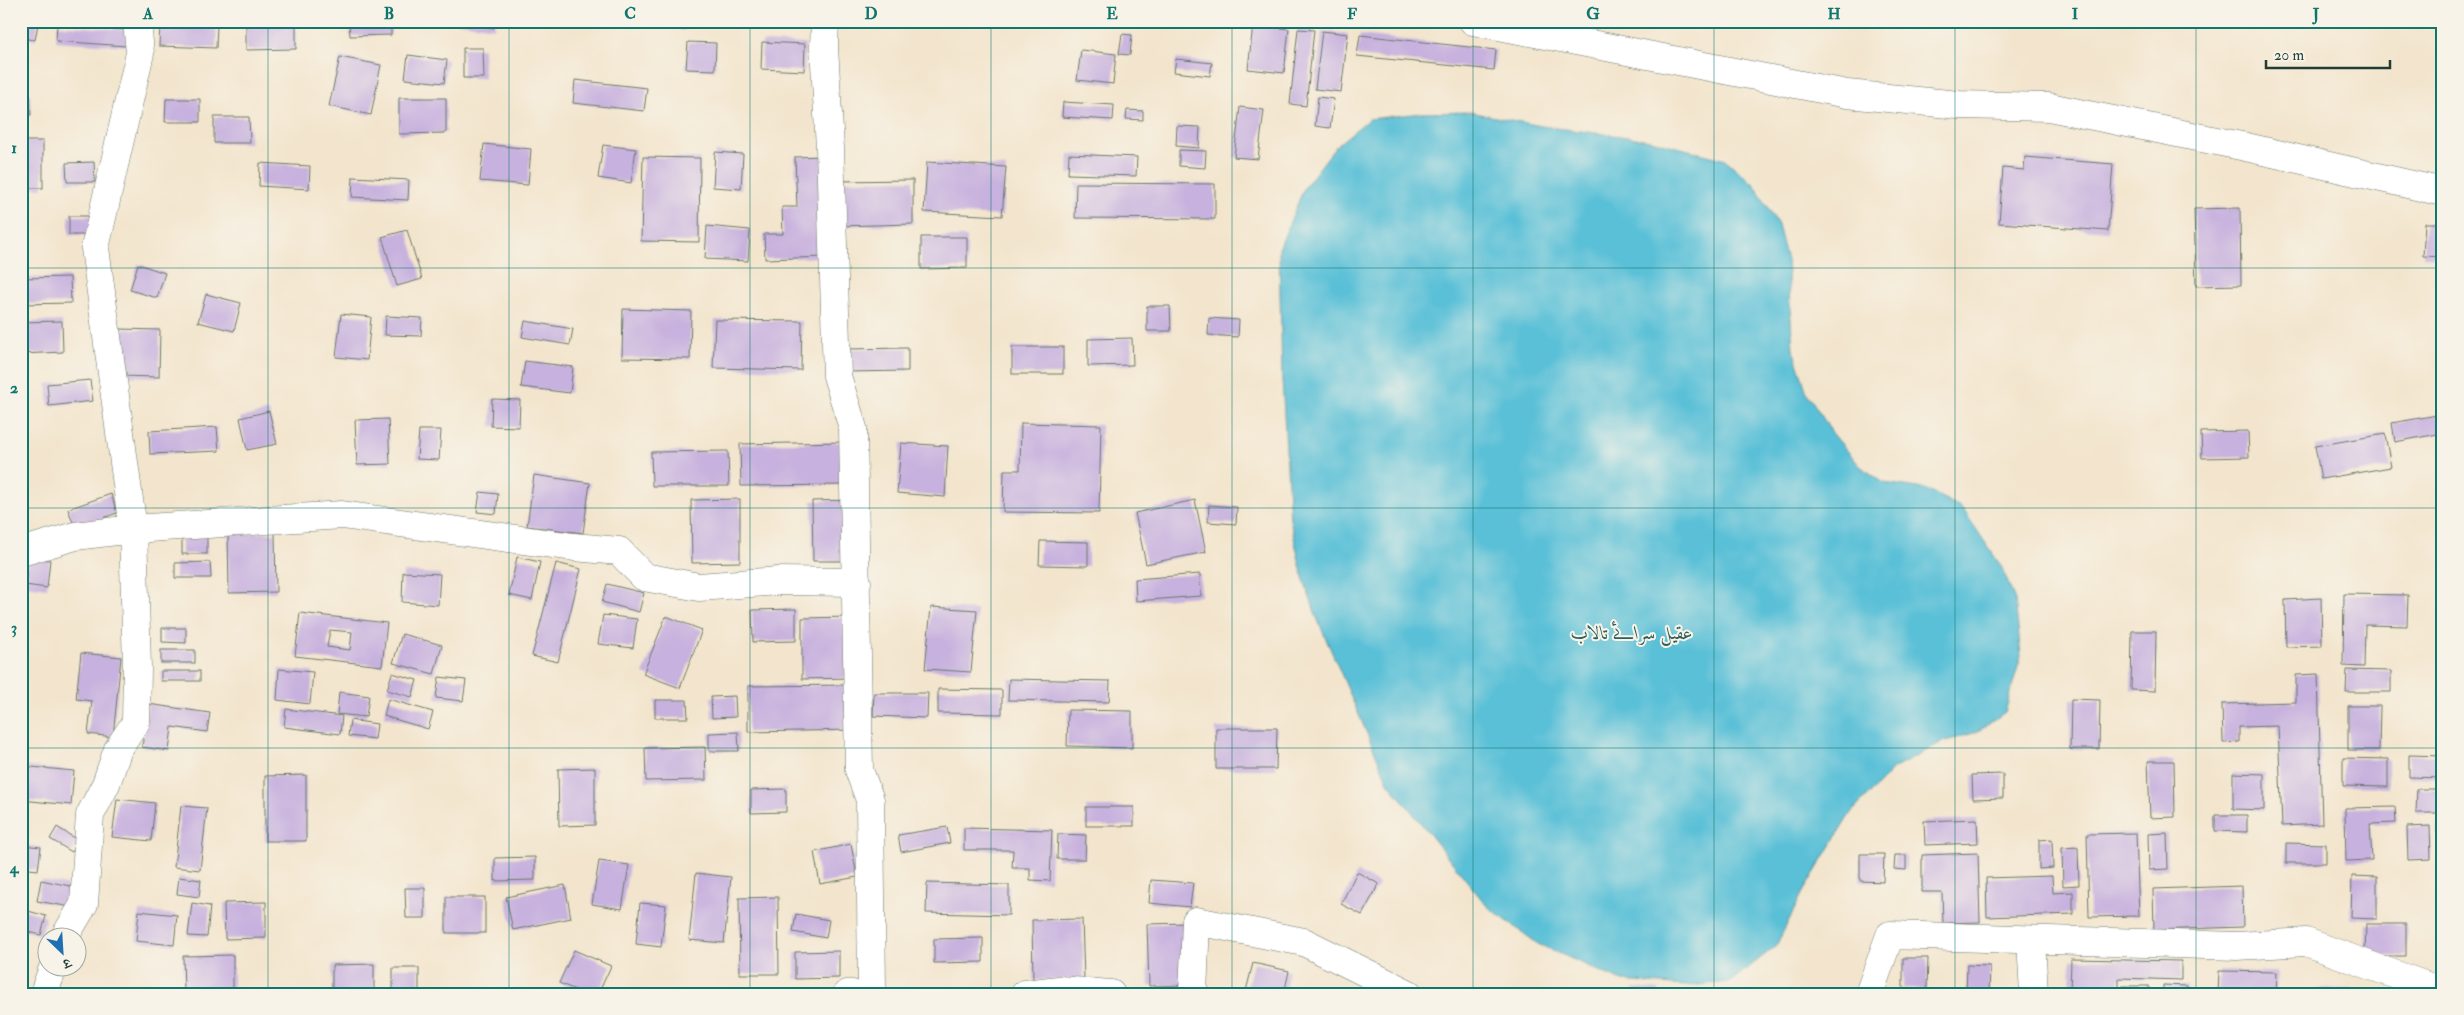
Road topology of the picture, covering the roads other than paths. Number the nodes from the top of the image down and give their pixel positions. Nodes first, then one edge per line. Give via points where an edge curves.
1 (138, 21) edge
2 (825, 21) edge
3 (1474, 21) edge
4 (2443, 192) edge
5 (133, 530) junction
6 (21, 552) edge
7 (857, 582) junction
8 (70, 928) edge
9 (2031, 940) junction
10 (49, 978) edge
11 (2443, 992) edge
12 (46, 994) edge
13 (848, 994) edge
14 (852, 994) edge
15 (872, 994) edge
16 (1025, 994) edge
17 (1111, 994) edge
18 (1193, 994) edge
19 (1409, 994) edge
20 (1869, 994) edge
21 (2034, 994) edge

1 - 5 street via 140,53 95,248
2 - 7 street via 837,376 853,428
3 - 4 street via 1847,94 1959,105 2059,109
5 - 6 street via 75,536
5 - 7 street via 342,515 619,551 644,577 699,587 778,581
5 - 8 street via 136,722 118,749 106,784 90,815 84,904
7 - 15 street via 859,770 870,800
9 - 11 street via 2237,946 2306,942
9 - 20 street via 1890,934
9 - 21 street
10 - 12 street
13 - 14 street
16 - 17 street via 1059,990
18 - 19 street via 1196,921 1304,942

